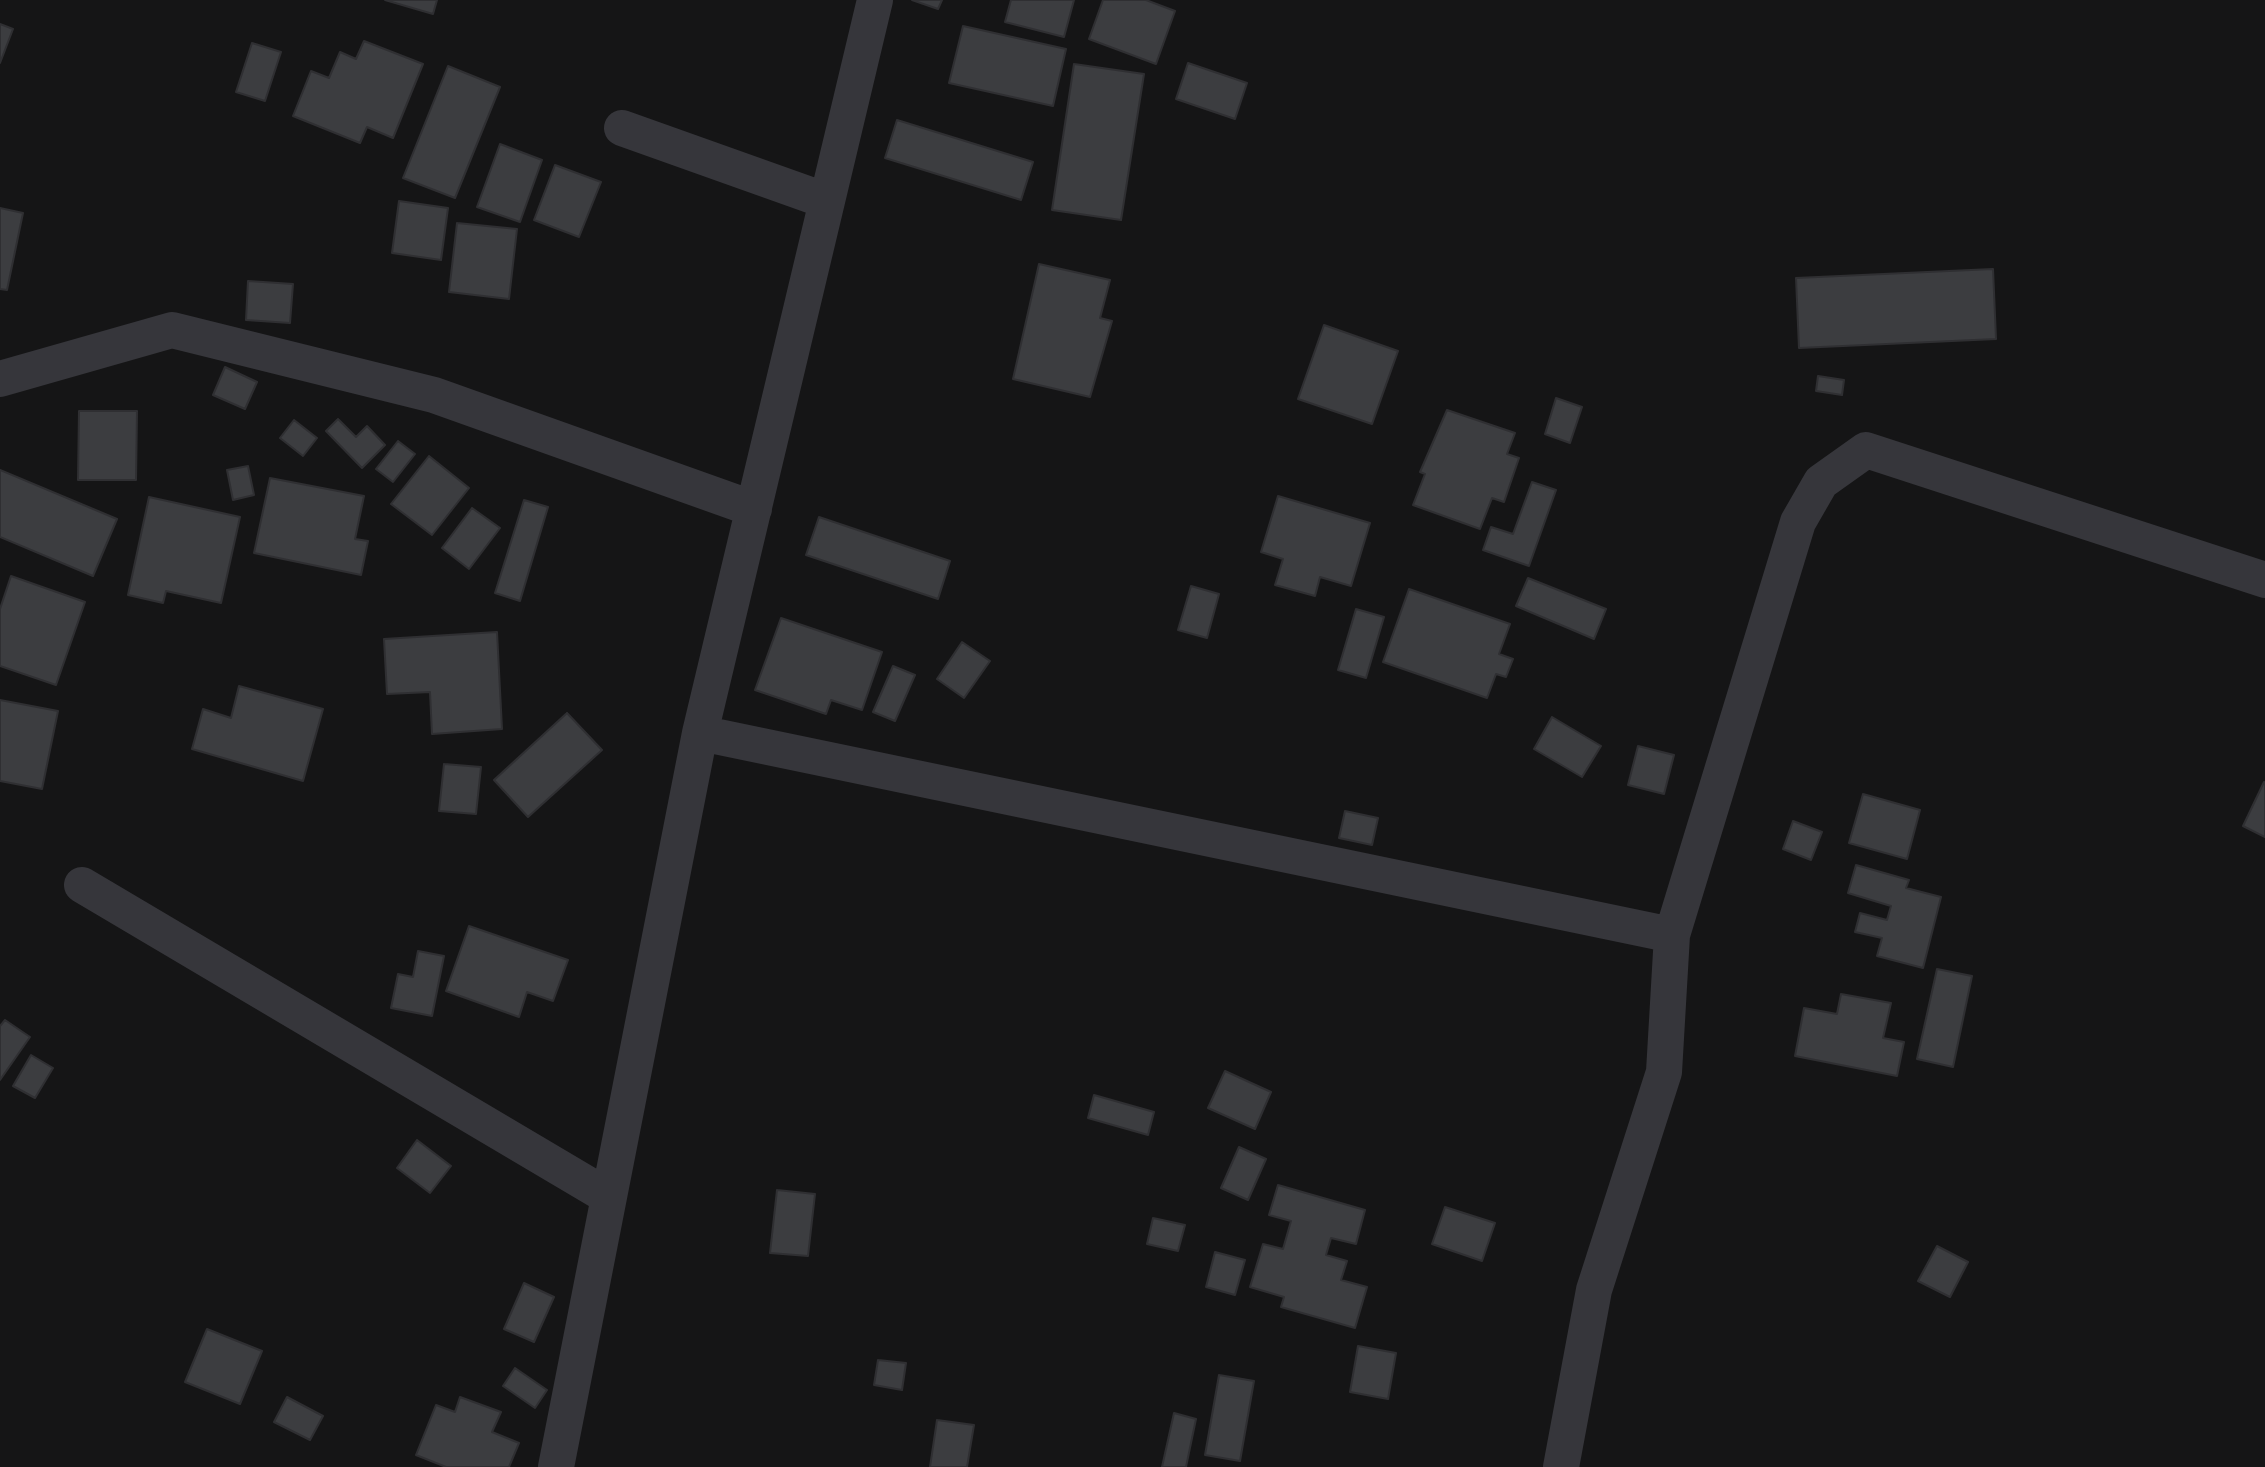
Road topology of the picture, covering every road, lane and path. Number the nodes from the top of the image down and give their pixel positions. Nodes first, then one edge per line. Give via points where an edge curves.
1 (875, 0) edge
2 (622, 128) dead end
3 (827, 201) junction
4 (0, 379) edge
5 (754, 509) junction
6 (2265, 580) edge
7 (700, 733) junction
8 (82, 885) dead end
9 (1672, 935) junction
10 (609, 1197) junction
11 (556, 1467) edge
12 (1561, 1467) edge

1 - 3 street
2 - 3 street
3 - 5 street
4 - 5 street via 172,330 434,395
5 - 7 street
6 - 9 street via 1866,450 1821,482 1798,522
7 - 9 street
7 - 10 street
8 - 10 street
9 - 12 street via 1664,1072 1594,1290
10 - 11 street

